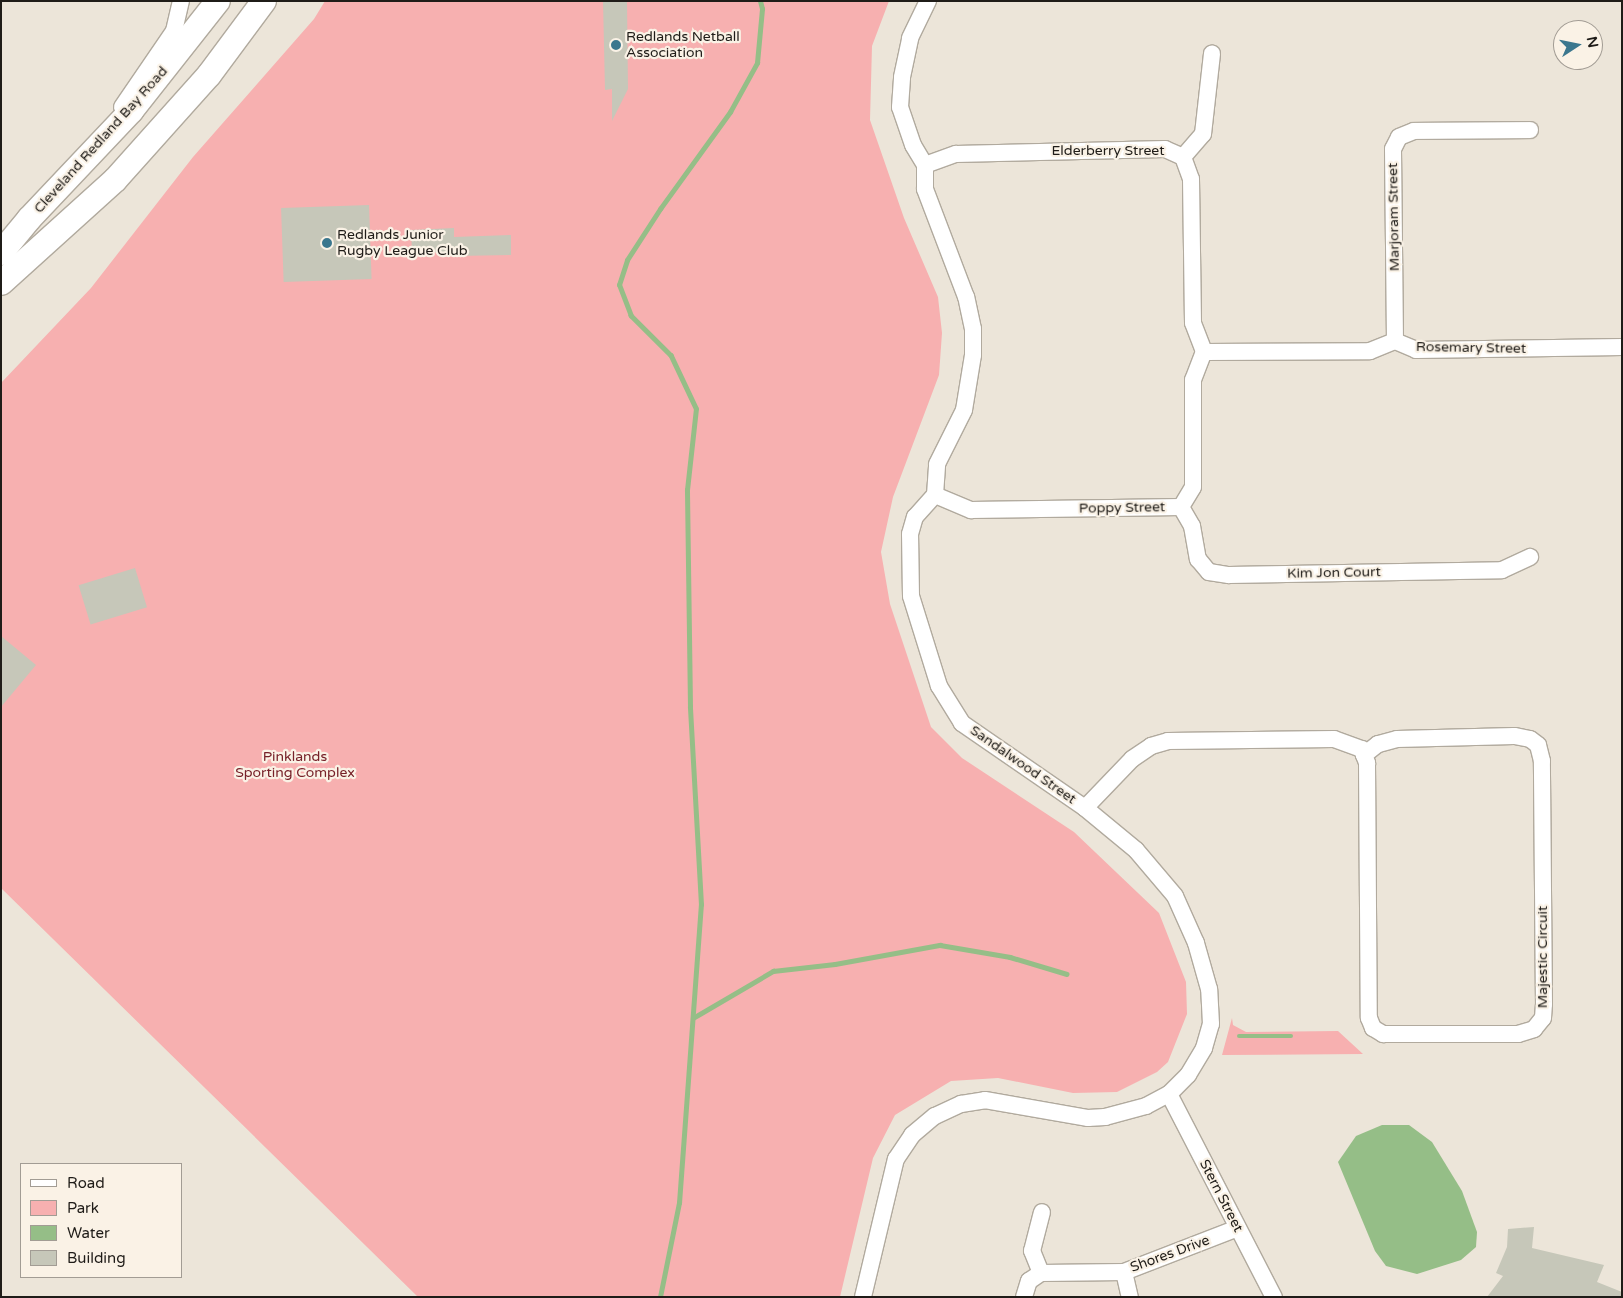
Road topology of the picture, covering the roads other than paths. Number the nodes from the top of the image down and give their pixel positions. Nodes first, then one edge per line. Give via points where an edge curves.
1 (181, 1) edge
2 (218, 1) edge
3 (928, 1) edge
4 (257, 4) edge
5 (1212, 54) dead end
6 (1530, 130) dead end
7 (104, 139) junction
8 (1183, 157) junction
9 (925, 165) junction
10 (1, 253) edge
11 (1, 283) edge
12 (1395, 341) junction
13 (1622, 348) edge
14 (1204, 352) junction
15 (936, 495) junction
16 (1181, 507) junction
17 (1530, 557) dead end
18 (1364, 755) junction
19 (1085, 808) junction
20 (1169, 1094) junction
21 (1042, 1212) dead end
22 (1238, 1228) junction
23 (1124, 1272) junction
24 (1041, 1273) junction
25 (863, 1297) edge
26 (1024, 1297) edge
27 (1130, 1297) edge
28 (1274, 1297) edge

1 - 7 street via 174,30 126,99
2 - 7 highway, Cleveland Redland Bay Road via 176,57
3 - 9 street via 910,38 900,107 913,146
4 - 11 highway via 209,75 115,180
5 - 8 street via 1203,134
6 - 12 street, Marjoram Street via 1414,131 1399,137 1393,149
7 - 10 highway, Cleveland Redland Bay Road
8 - 9 street, Elderberry Street via 1165,149 956,154
8 - 14 street, Elderberry Street via 1191,179 1193,323
9 - 15 street via 925,188 966,297 973,329 964,410 938,464
12 - 13 street, Rosemary Street via 1416,350
12 - 14 street via 1370,351
14 - 16 street, Poppy Street via 1193,380 1193,487
15 - 16 street, Poppy Street via 971,510
15 - 19 street, Sandalwood Street via 915,517 910,534 911,596 939,686 962,723
16 - 17 street, Kim Jon Court via 1192,526 1198,559 1209,572 1502,570
18 - 18 street, Majestic Circuit via 1367,763 1369,1018 1373,1028 1383,1034 1518,1034 1534,1029 1543,1018 1544,1004 1542,761 1538,745 1530,739 1514,736 1397,739 1378,744
18 - 19 street via 1362,749 1334,739 1168,741 1151,746 1132,759
19 - 20 street, Sandalwood Street via 1136,850 1175,896 1187,919 1203,968 1211,1008 1204,1048 1188,1075
20 - 22 street, Stern Street
20 - 25 street via 1146,1106 1105,1117 1088,1118 985,1100 961,1104 935,1116 912,1134 896,1159
21 - 24 street via 1032,1251
22 - 23 street, Shores Drive
22 - 28 street, Stern Street
23 - 24 street, Shores Drive
23 - 27 street
24 - 26 street via 1029,1281

